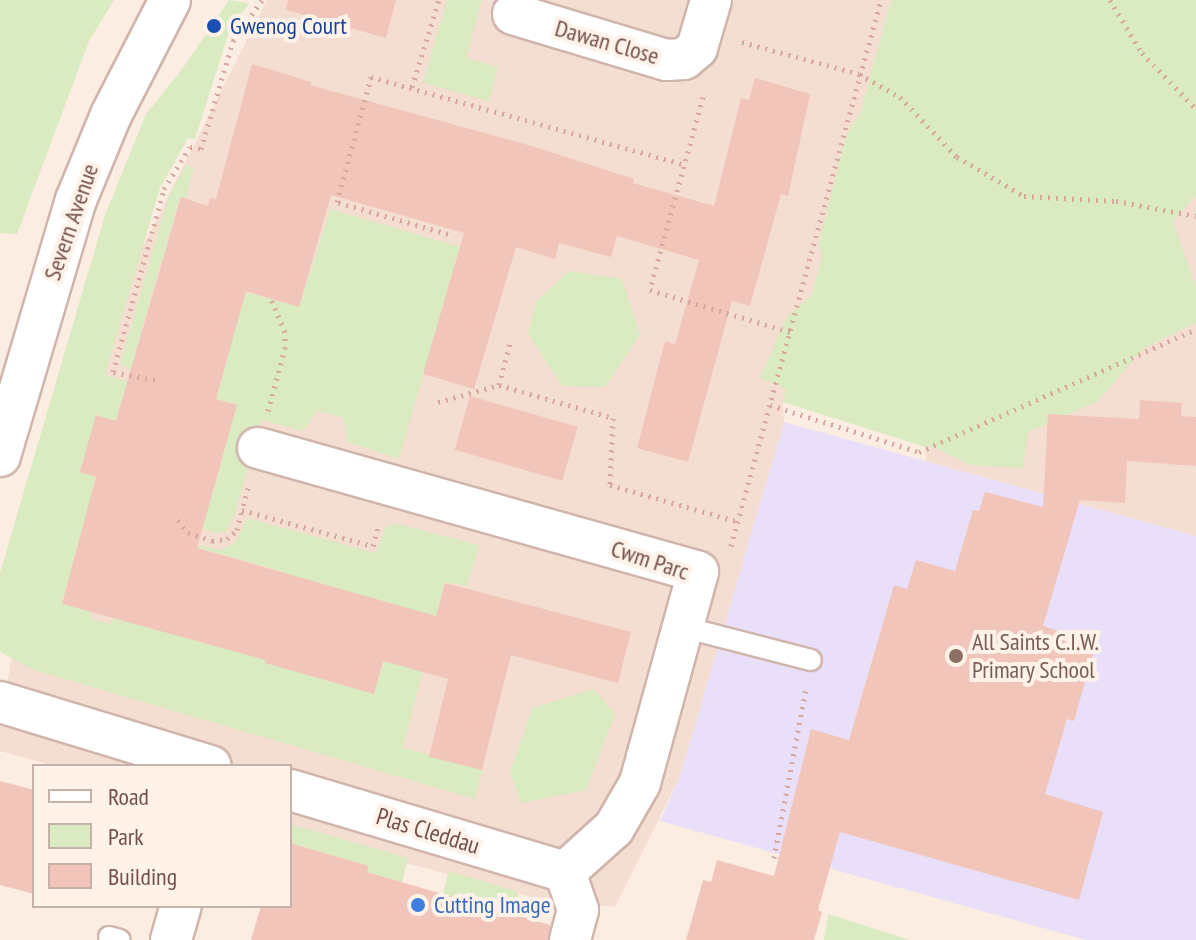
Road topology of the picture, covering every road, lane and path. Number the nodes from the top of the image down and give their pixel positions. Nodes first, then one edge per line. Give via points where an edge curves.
1 (170, 0) edge
2 (262, 0) edge
3 (439, 0) edge
4 (881, 0) edge
5 (1110, 0) edge
6 (513, 14) dead end
7 (706, 15) edge
8 (859, 74) junction
9 (412, 87) junction
10 (704, 93) dead end
11 (1196, 109) edge
12 (682, 164) junction
13 (1196, 216) edge
14 (448, 234) dead end
15 (271, 299) dead end
16 (1196, 329) edge
17 (790, 332) junction
18 (510, 343) dead end
19 (13, 363) edge
20 (155, 380) dead end
21 (499, 385) junction
22 (438, 402) dead end
23 (770, 405) junction
24 (263, 431) joint
25 (0, 456) edge
26 (242, 510) dead end
27 (178, 520) dead end
28 (739, 522) junction
29 (698, 572) junction
30 (683, 627) junction
31 (811, 660) joint
32 (0, 702) edge
33 (203, 764) edge
34 (292, 791) edge
35 (774, 858) dead end
36 (565, 872) junction
37 (180, 908) edge
38 (171, 940) edge
39 (570, 940) edge

1 - 19 street, Severn Avenue via 117,102
2 - 20 path via 233,41 201,149 190,147 164,189 155,220 113,372
3 - 9 path
4 - 8 path
5 - 11 path via 1142,53
6 - 7 street, Dawan Close via 666,60 684,59 697,48
7 - 8 path
8 - 13 path via 900,97 957,157 1024,196 1116,201
8 - 17 path
9 - 12 path
9 - 14 path via 371,77 337,202
10 - 12 path
12 - 17 path via 650,290
15 - 24 path via 285,332 285,348
16 - 23 path via 919,452
17 - 23 path
18 - 21 path
19 - 25 street, Severn Avenue
21 - 22 path
21 - 28 path via 613,418 610,485
23 - 28 path
24 - 29 street, Cwm Parc
26 - 27 path via 237,530 227,539 212,541 188,533
28 - 29 path via 724,567
29 - 30 street, Cwm Parc
30 - 31 lane
30 - 36 street, Cwm Parc via 640,783 614,828
31 - 35 path
32 - 33 street
34 - 36 street, Plas Cleddau
36 - 39 street via 578,910
37 - 38 street

